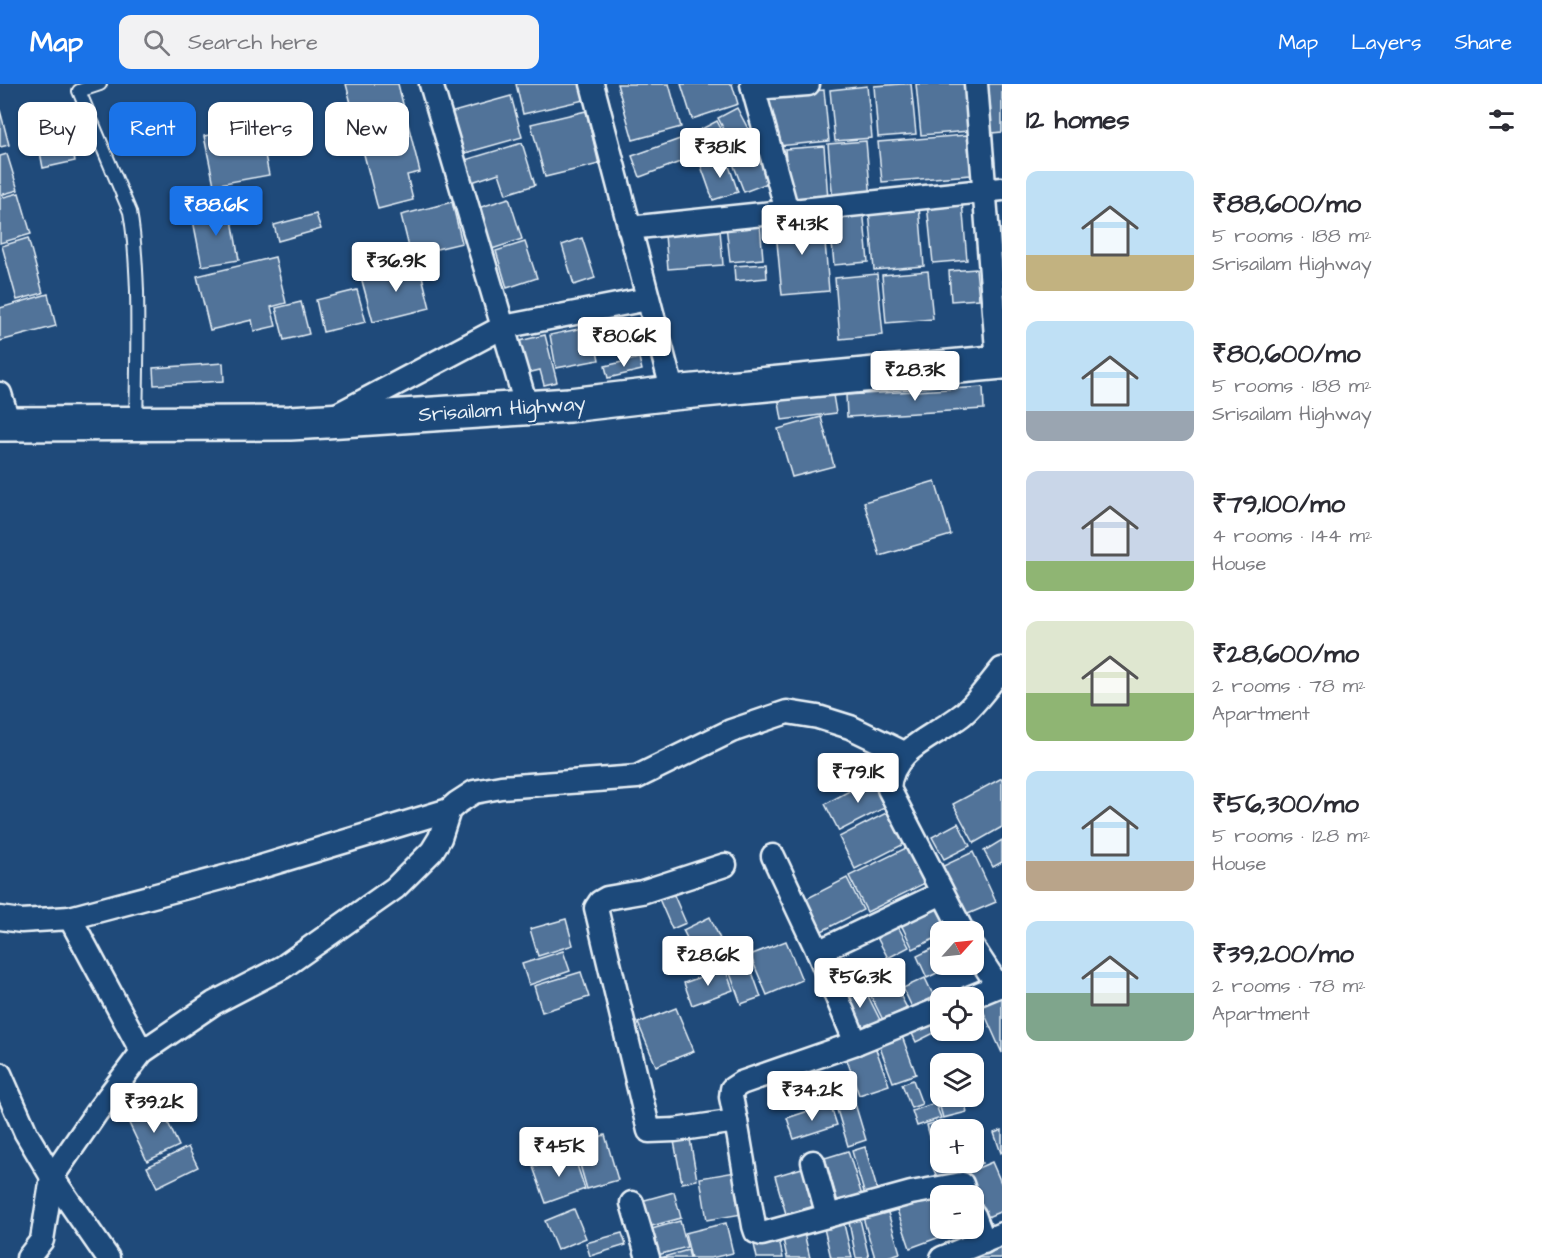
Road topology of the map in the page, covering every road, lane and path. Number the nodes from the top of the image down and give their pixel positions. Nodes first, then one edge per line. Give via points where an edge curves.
1 (100, 84) edge
2 (431, 84) edge
3 (592, 84) edge
4 (808, 84) edge
5 (976, 84) edge
6 (753, 86) edge
7 (78, 87) edge
8 (994, 189) edge
9 (787, 211) junction
10 (629, 228) junction
11 (648, 299) junction
12 (503, 327) junction
13 (1000, 362) edge
14 (673, 393) junction
15 (527, 408) junction
16 (3, 414) edge
17 (326, 421) junction
18 (135, 422) junction
19 (1002, 669) edge
20 (904, 753) junction
21 (449, 810) junction
22 (773, 856) dead end
23 (725, 865) dead end
24 (942, 894) junction
25 (0, 918) edge
26 (70, 918) junction
27 (957, 921) edge
28 (818, 952) junction
29 (984, 963) edge
30 (1000, 985) edge
31 (984, 992) edge
32 (930, 1013) edge
33 (856, 1043) junction
34 (142, 1052) junction
35 (0, 1074) edge
36 (736, 1121) junction
37 (813, 1162) dead end
38 (52, 1177) junction
39 (930, 1190) edge
40 (632, 1203) dead end
41 (828, 1216) junction
42 (993, 1238) edge
43 (28, 1258) edge
44 (108, 1258) edge
45 (648, 1258) edge
46 (942, 1258) edge

1 - 7 lane
2 - 12 street
3 - 10 street
4 - 6 street
5 - 8 street
6 - 9 street
7 - 18 lane via 134,229 138,330
8 - 9 street
8 - 13 street
9 - 10 street
10 - 11 street
11 - 12 street
11 - 14 street
12 - 15 street
12 - 17 street
13 - 14 highway, Srisailam Highway
14 - 15 highway, Srisailam Highway
15 - 17 highway, Srisailam Highway
16 - 18 highway, Srisailam Highway
17 - 18 highway, Srisailam Highway
19 - 20 street via 964,714
20 - 21 street via 850,727 787,712 731,731 637,777 501,787 474,792
20 - 24 street via 890,778 889,789
21 - 26 street via 247,871
21 - 34 street via 432,851 395,888 283,968 214,1003
22 - 28 street
23 - 36 street via 642,892 607,898 596,908 649,1131
24 - 27 street
24 - 28 street
25 - 26 street
26 - 34 street
28 - 33 street
29 - 30 street
30 - 31 street
32 - 33 street
33 - 36 street via 741,1083 732,1089
34 - 38 street
35 - 38 street via 26,1133
36 - 41 street via 756,1232 762,1234
37 - 41 street
38 - 43 street via 42,1240
38 - 44 street
39 - 41 street
40 - 45 street
42 - 46 street

